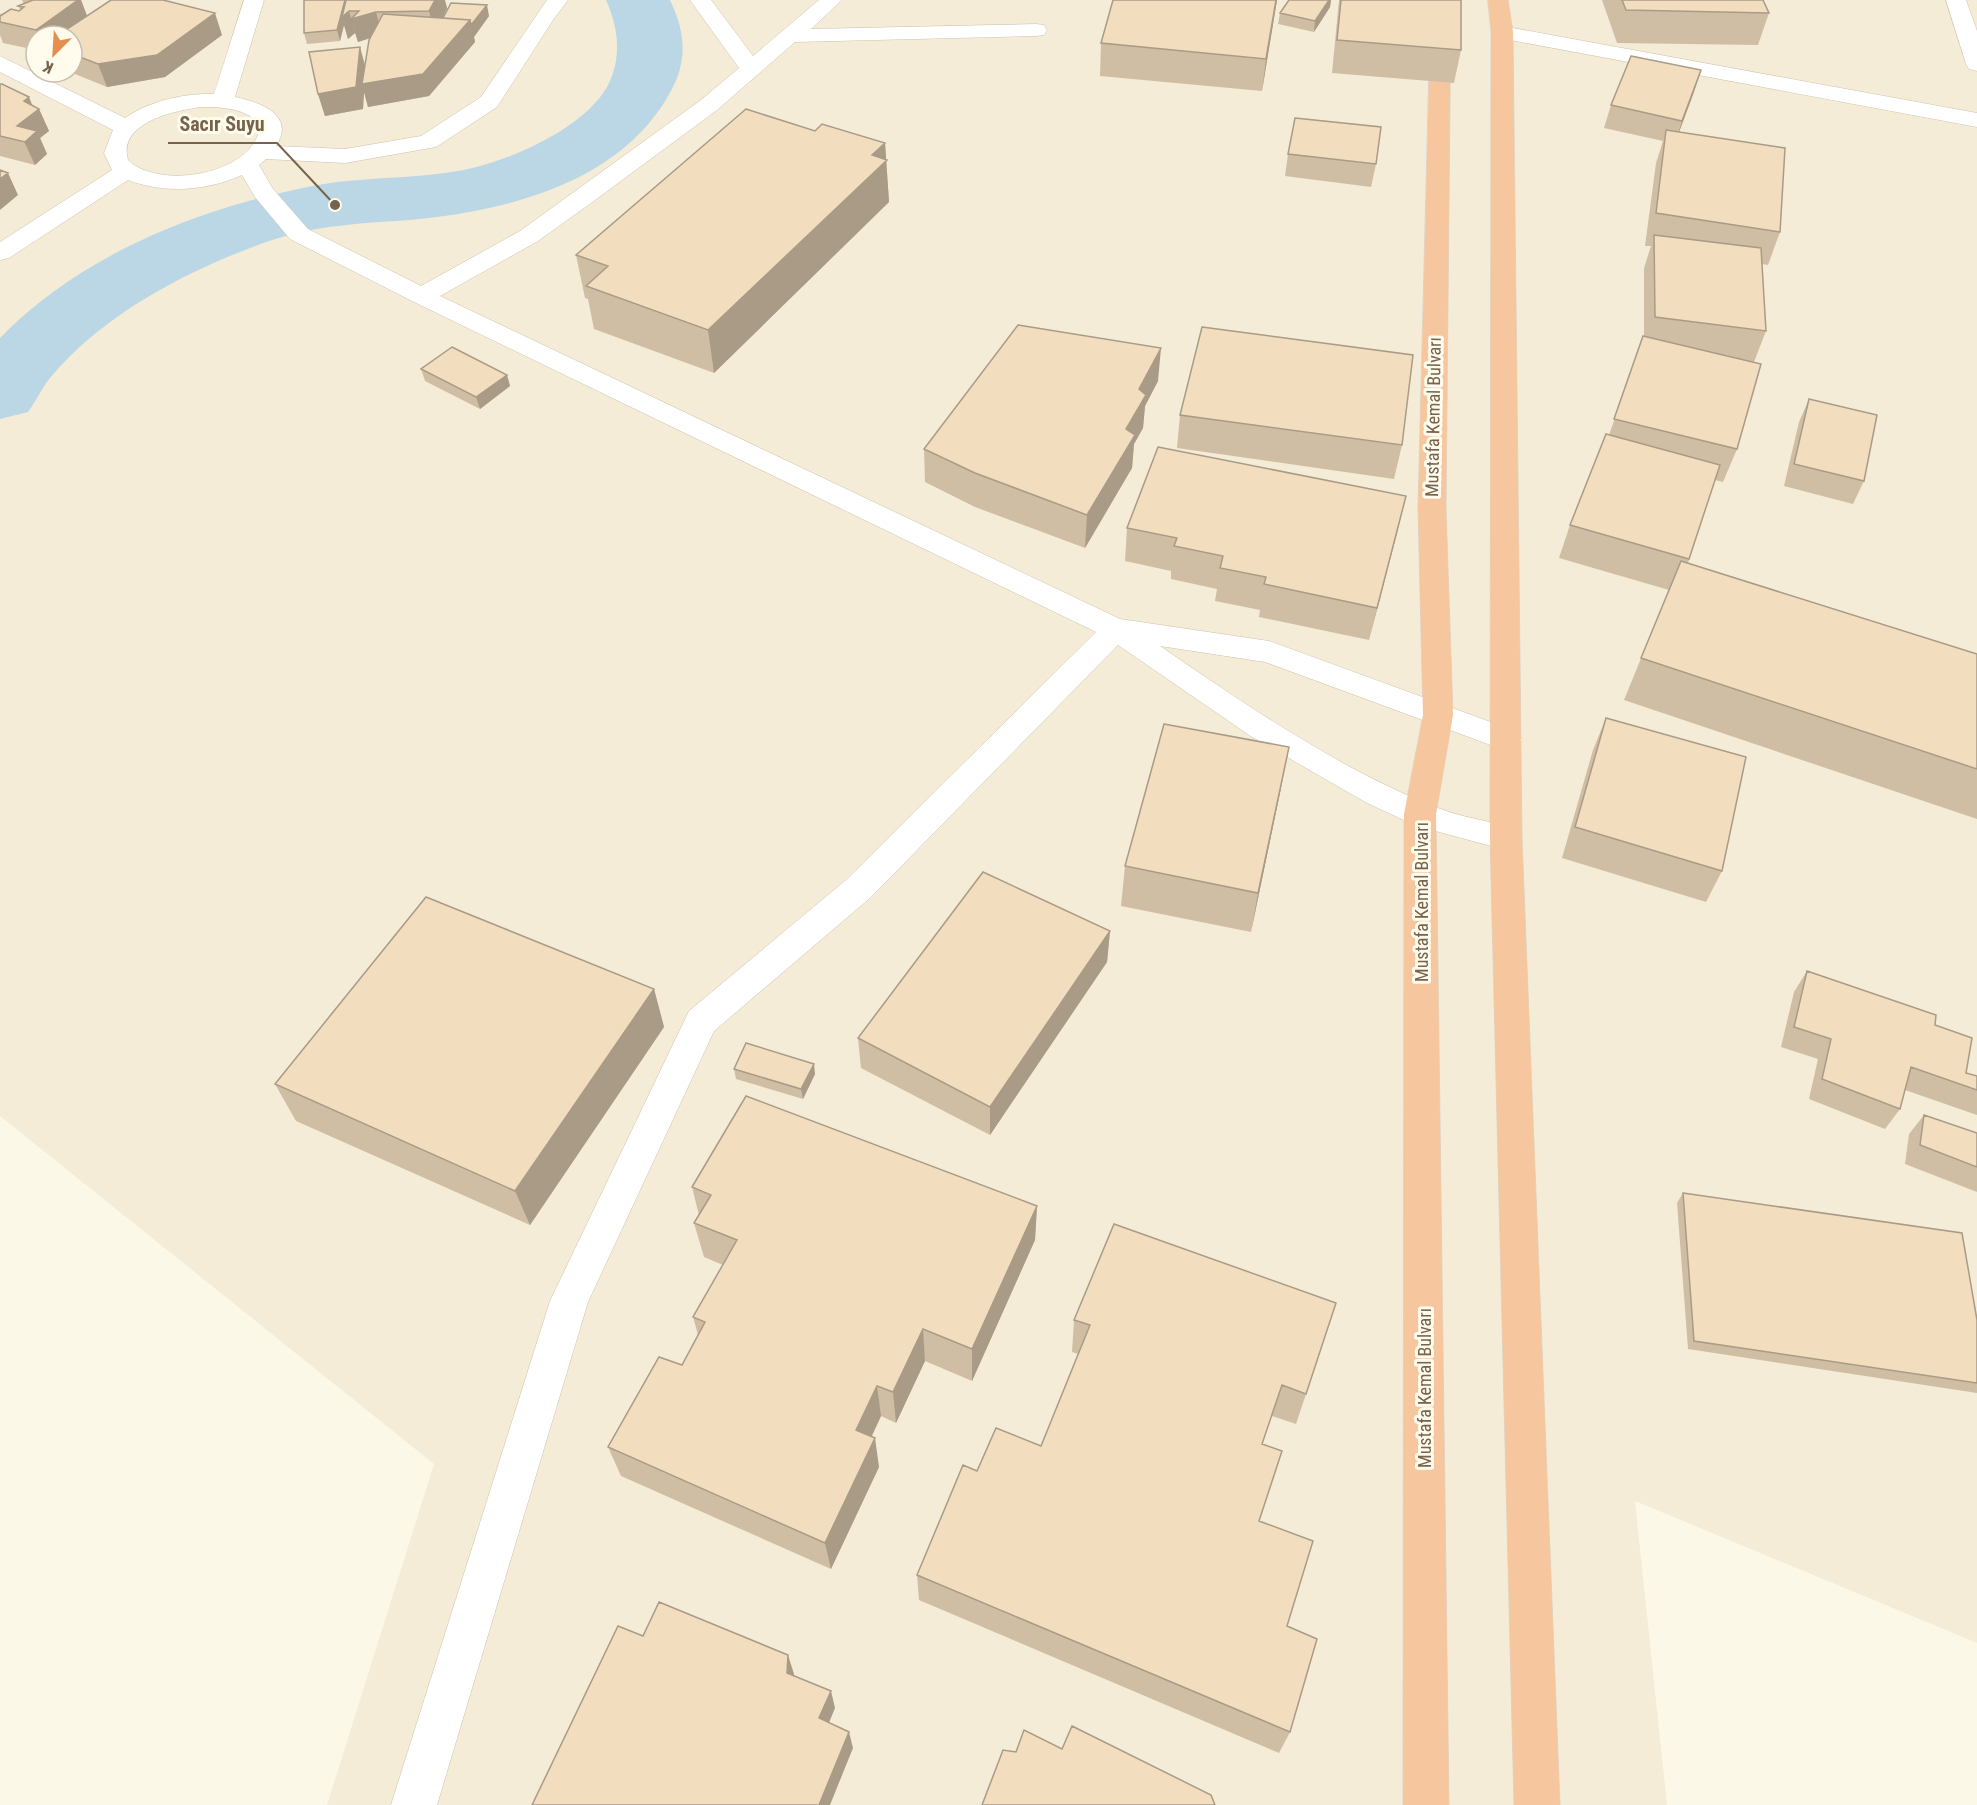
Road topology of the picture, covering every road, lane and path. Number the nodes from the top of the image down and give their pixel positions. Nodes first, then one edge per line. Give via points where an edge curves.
1 (254, 0) edge
2 (558, 0) edge
3 (700, 0) edge
4 (832, 0) edge
5 (1441, 0) edge
6 (1956, 0) edge
7 (1500, 16) edge
8 (1036, 30) dead end
9 (790, 36) junction
10 (0, 63) edge
11 (1977, 64) edge
12 (750, 69) junction
13 (223, 100) junction
14 (1977, 120) edge
15 (127, 128) junction
16 (253, 157) junction
17 (127, 171) junction
18 (0, 253) edge
19 (421, 296) junction
20 (1116, 629) junction
21 (1438, 715) junction
22 (1507, 740) junction
23 (1420, 814) junction
24 (1506, 838) junction
25 (414, 1805) edge
26 (1426, 1805) edge
27 (1537, 1805) edge

1 - 13 street
2 - 16 street via 489,102 428,142 345,156
3 - 12 street
4 - 9 street
5 - 21 highway, Mustafa Kemal Bulvarı via 1432,509
6 - 11 street
7 - 14 street
7 - 22 highway
8 - 9 street
9 - 12 street
10 - 15 street
12 - 19 street via 709,105 529,236
13 - 15 street via 180,102
13 - 16 street via 242,103 266,118 268,140
15 - 17 street via 114,151
16 - 17 street via 206,178 184,182 161,182
16 - 19 street via 263,192 300,234
17 - 18 street
19 - 20 street
20 - 21 street via 1269,652
20 - 23 street via 1191,683 1317,761
20 - 25 street via 858,889 700,1021 569,1301
21 - 22 street
21 - 23 highway, Mustafa Kemal Bulvarı
22 - 24 highway
23 - 24 street
23 - 26 highway, Mustafa Kemal Bulvarı
24 - 27 highway

